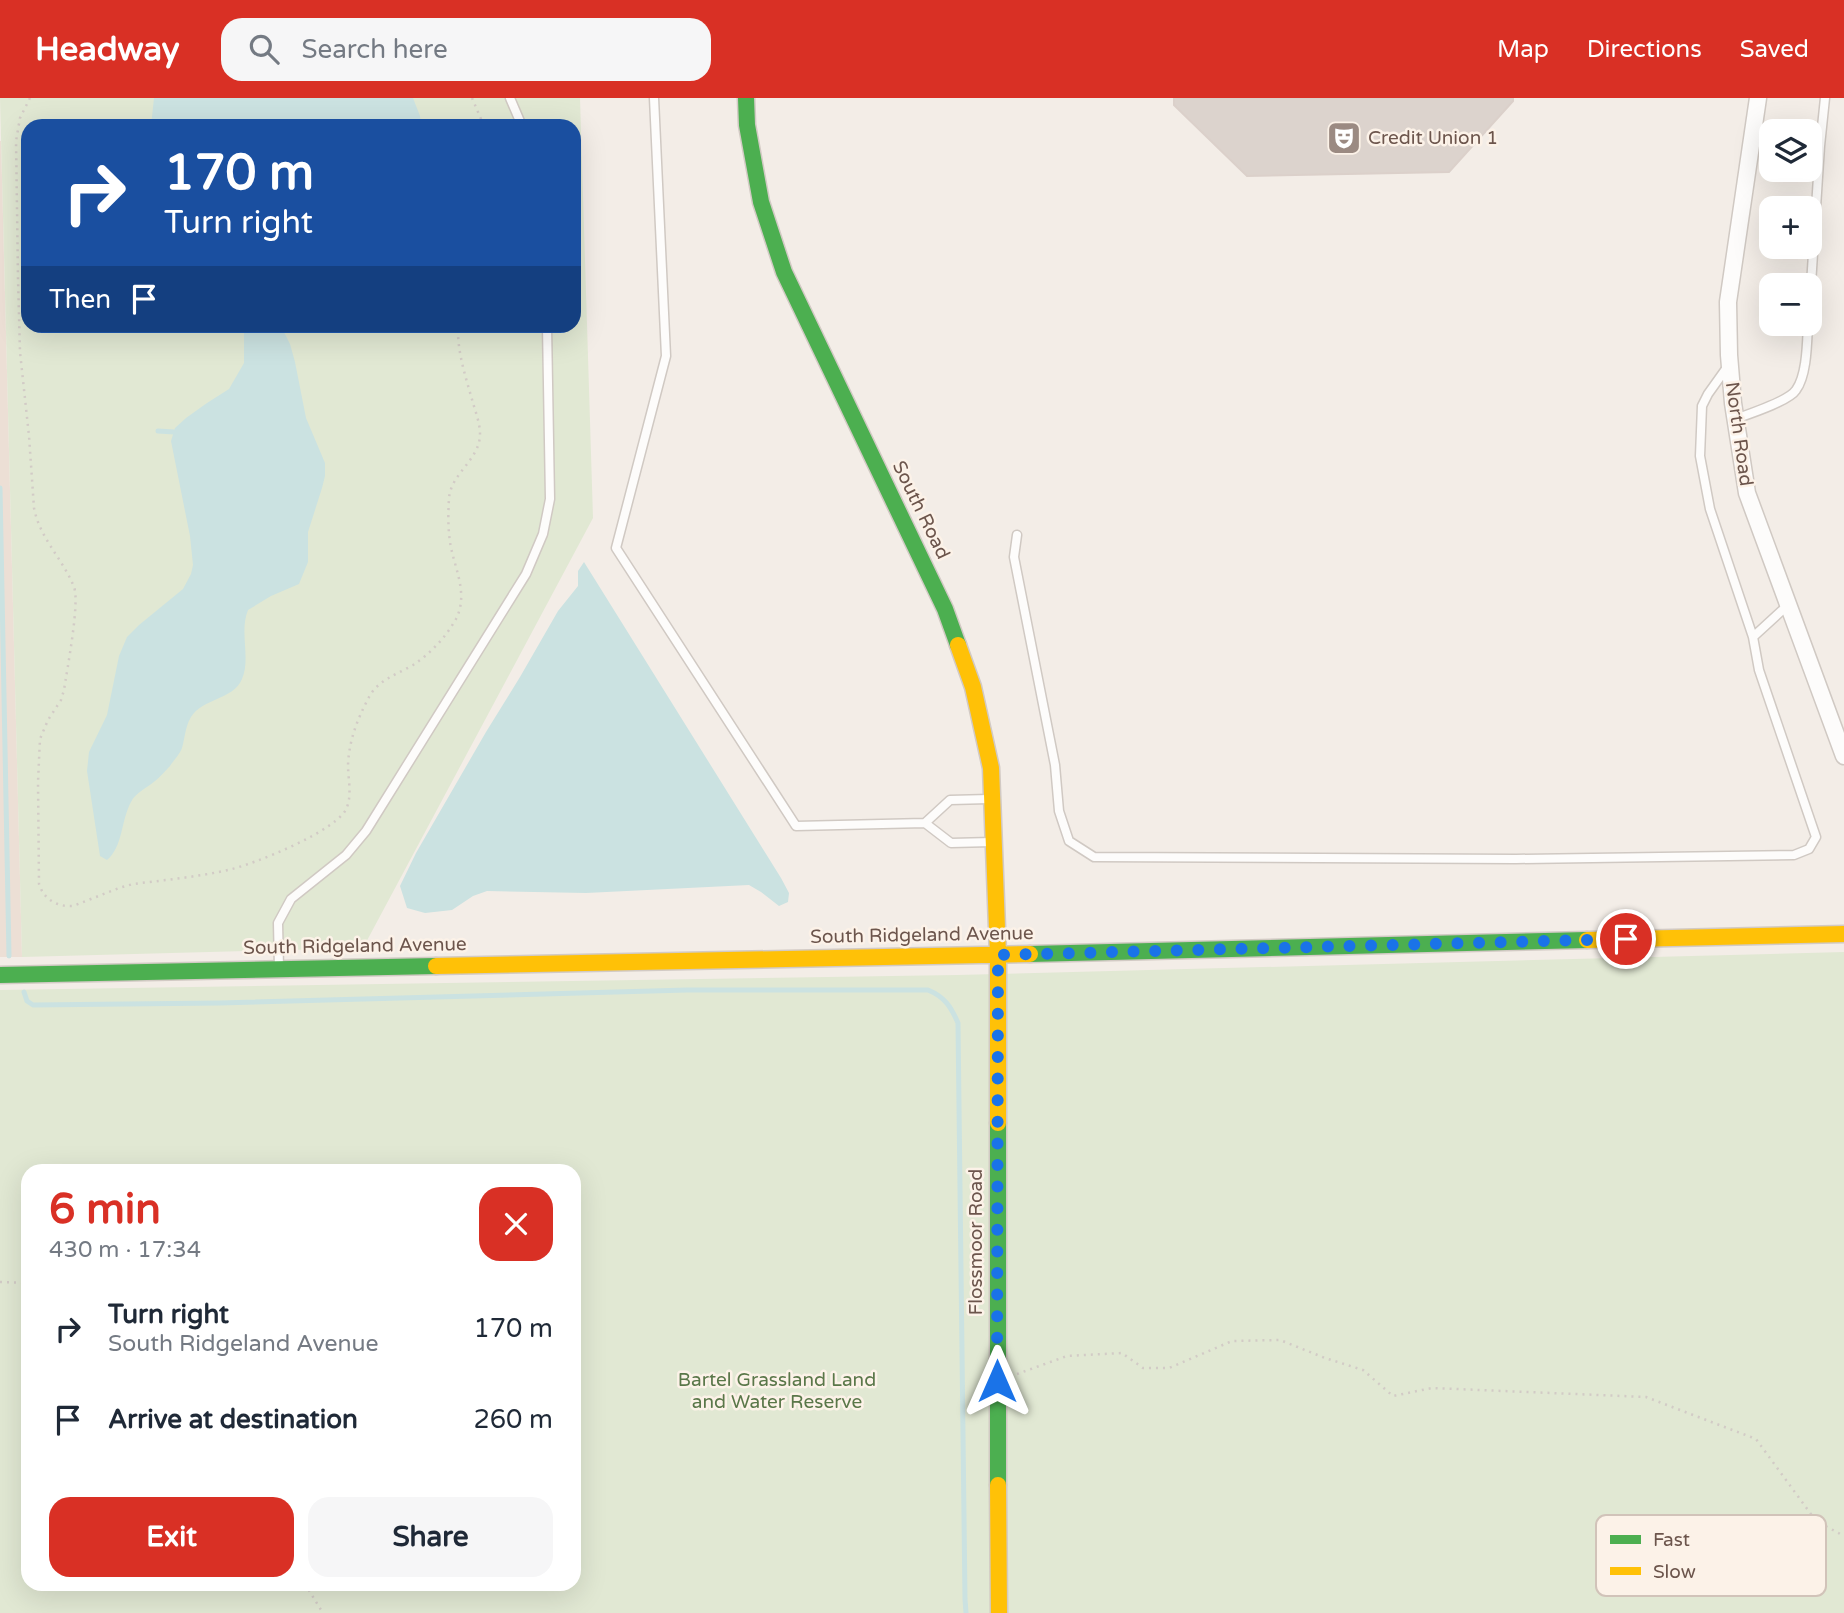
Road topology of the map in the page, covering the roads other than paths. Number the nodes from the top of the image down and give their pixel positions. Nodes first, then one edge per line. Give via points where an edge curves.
1 (510, 98) edge
2 (654, 98) edge
3 (746, 98) edge
4 (1758, 98) edge
5 (1825, 98) edge
6 (519, 119) edge
7 (1812, 273) edge
8 (547, 333) edge
9 (1807, 336) edge
10 (1730, 364) junction
11 (1735, 419) junction
12 (1017, 535) dead end
13 (1788, 604) junction
14 (1753, 637) junction
15 (1844, 756) edge
16 (992, 799) junction
17 (925, 823) junction
18 (994, 842) junction
19 (1844, 934) edge
20 (998, 955) junction
21 (279, 968) junction
22 (0, 975) edge
23 (999, 1613) edge

1 - 6 lane
2 - 17 lane via 666,356 616,548 796,826
3 - 16 street, South Road via 761,202 784,272 946,609 973,687 991,768
4 - 10 street, North Road via 1728,302
5 - 7 lane
8 - 21 lane via 550,499 531,564 366,831 346,855 291,899 278,923
9 - 11 lane via 1805,366 1796,391
10 - 11 street, North Road
10 - 14 lane via 1702,406 1700,456 1710,509
11 - 13 street, North Road via 1747,493
12 - 14 lane via 1014,557 1055,765 1059,811 1069,841 1094,857 1794,855 1809,849 1816,837 1759,670
13 - 14 lane
13 - 15 street, North Road
16 - 17 lane via 950,800
16 - 18 street, South Road
17 - 18 lane via 951,843
18 - 20 street, South Road
19 - 20 street, South Ridgeland Avenue
20 - 21 street, South Ridgeland Avenue
20 - 23 street, Flossmoor Road
21 - 22 street, South Ridgeland Avenue

